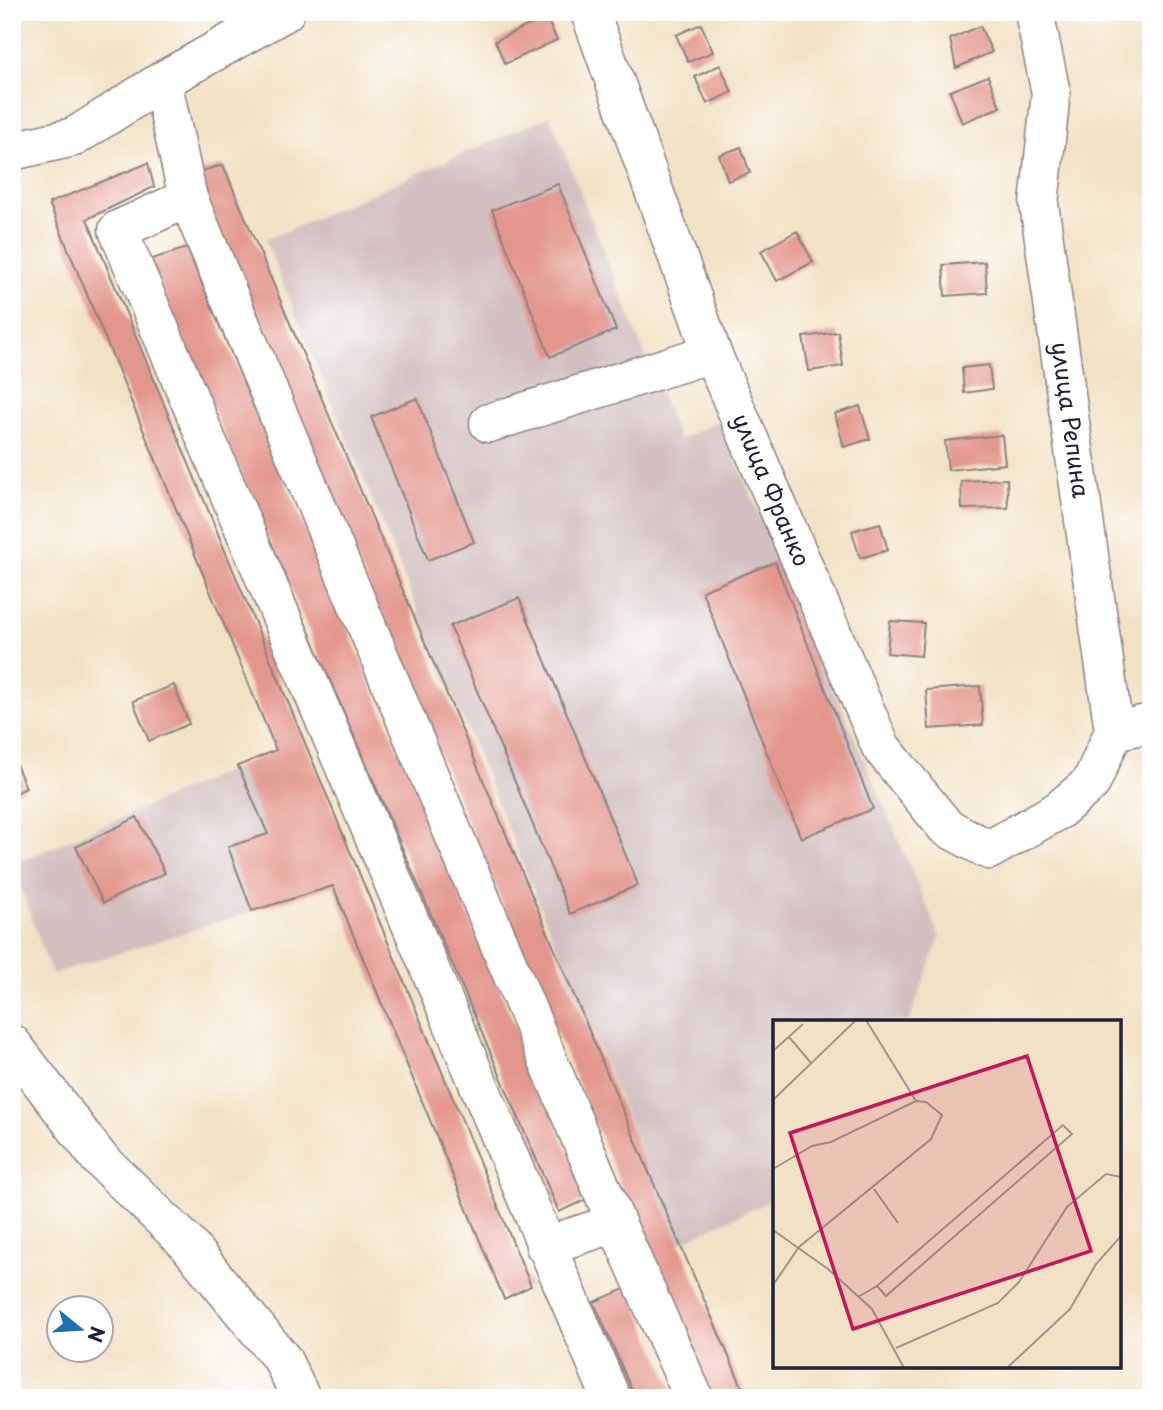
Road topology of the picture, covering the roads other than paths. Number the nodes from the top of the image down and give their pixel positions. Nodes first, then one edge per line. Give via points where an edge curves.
1 (285, 12) edge
2 (590, 12) edge
3 (1034, 12) edge
4 (162, 81) junction
5 (12, 151) edge
6 (188, 198) junction
7 (712, 353) junction
8 (489, 423) dead end
9 (1151, 723) edge
10 (1114, 731) junction
11 (12, 1044) edge
12 (616, 1223) junction
13 (545, 1246) junction
14 (301, 1398) edge
15 (611, 1398) edge
16 (694, 1398) edge

1 - 4 street
2 - 7 street, улица Франко
3 - 10 street, улица Репина via 1051,93 1039,204
4 - 5 street via 74,136
4 - 6 street
6 - 12 street
6 - 13 street via 118,229
7 - 8 street
7 - 10 street, улица Франко via 881,747 946,827 989,850 1059,810 1091,783
9 - 10 street
11 - 14 street via 99,1158 185,1241 282,1359
12 - 13 street
12 - 16 street
13 - 15 street

